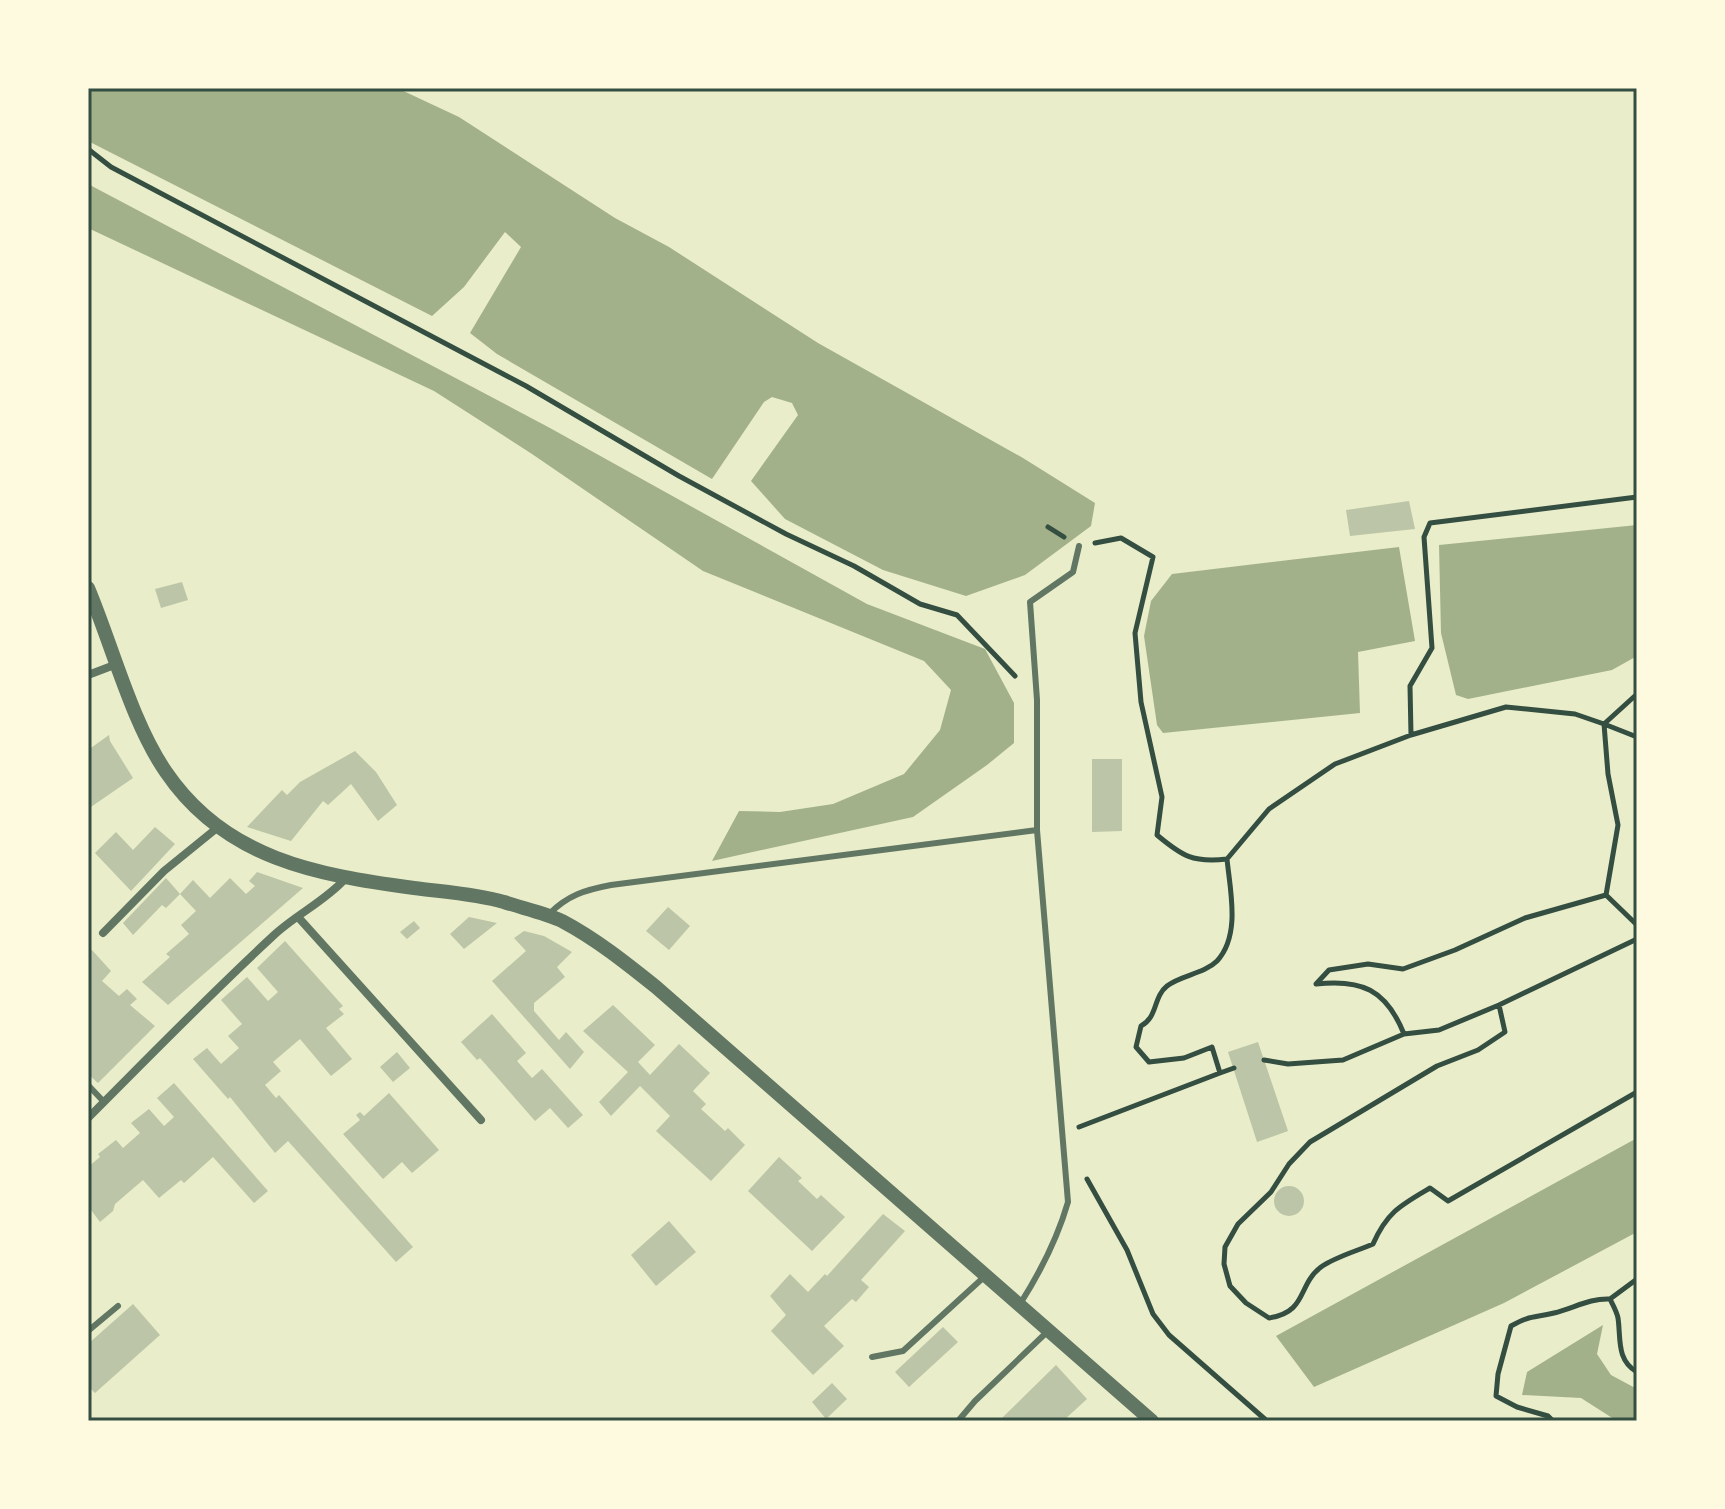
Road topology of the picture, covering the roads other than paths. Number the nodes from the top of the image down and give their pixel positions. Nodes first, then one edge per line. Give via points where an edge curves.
1 (1079, 546) road end
2 (88, 588) edge
3 (118, 664) junction
4 (88, 675) edge
5 (217, 828) junction
6 (1037, 830) junction
7 (345, 879) junction
8 (298, 917) junction
9 (547, 917) junction
10 (103, 933) dead end
11 (88, 1085) edge
12 (104, 1102) junction
13 (88, 1118) edge
14 (481, 1120) dead end
15 (987, 1275) junction
16 (1020, 1304) junction
17 (118, 1306) dead end
18 (1050, 1329) junction
19 (88, 1331) edge
20 (872, 1357) dead end
21 (958, 1421) edge
22 (1152, 1421) edge

1 - 6 lane via 1073,572 1030,602
2 - 3 street
3 - 4 street
3 - 5 street via 144,734 165,771
5 - 7 street via 272,858
5 - 10 street via 164,871
6 - 9 lane via 611,885 579,891
6 - 16 lane via 1068,1202 1045,1264
7 - 8 street
7 - 9 street via 501,901
8 - 12 street via 238,968
8 - 14 street
9 - 15 street via 588,937 656,987
11 - 12 lane
12 - 13 street
15 - 16 street
15 - 20 lane via 903,1351
16 - 18 street
17 - 19 lane
18 - 21 lane
18 - 22 street

